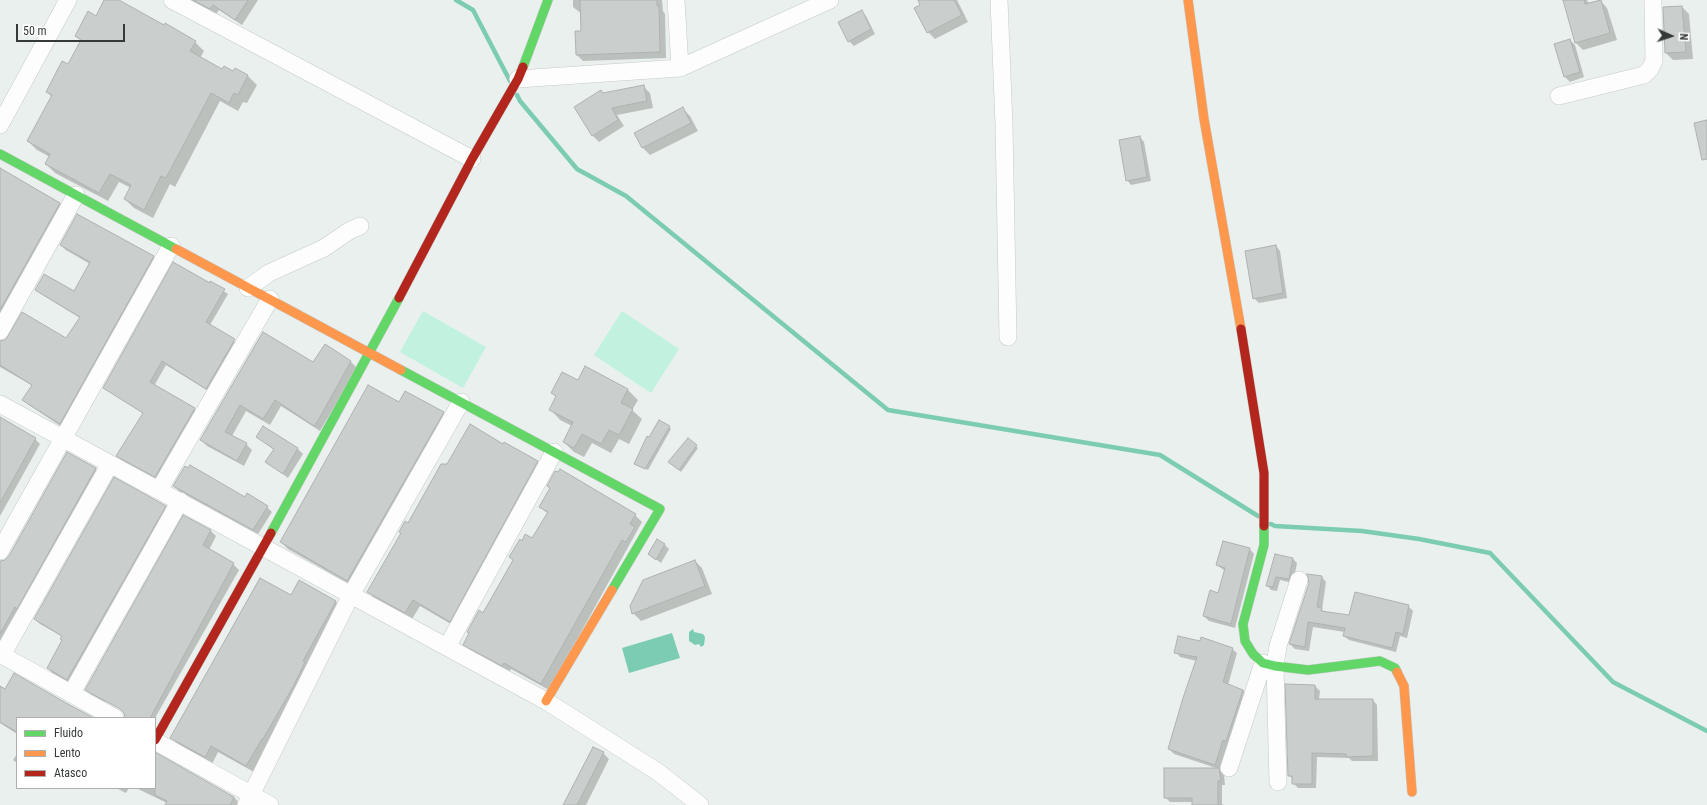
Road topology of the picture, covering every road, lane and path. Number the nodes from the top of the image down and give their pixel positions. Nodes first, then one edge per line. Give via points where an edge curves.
1 (68, 0) edge
2 (172, 0) edge
3 (548, 0) edge
4 (676, 0) edge
5 (830, 0) edge
6 (999, 0) edge
7 (1188, 0) edge
8 (1653, 0) edge
9 (680, 68) junction
10 (518, 79) junction
11 (1559, 96) dead end
12 (0, 125) edge
13 (0, 154) edge
14 (472, 159) junction
15 (76, 195) junction
16 (360, 226) dead end
17 (171, 246) junction
18 (248, 288) junction
19 (270, 299) junction
20 (0, 331) edge
21 (1008, 337) dead end
22 (370, 353) junction
23 (461, 402) junction
24 (0, 404) edge
25 (63, 438) junction
26 (554, 452) junction
27 (110, 464) junction
28 (159, 490) junction
29 (180, 501) junction
30 (264, 547) junction
31 (0, 551) edge
32 (1298, 580) dead end
33 (351, 595) junction
34 (447, 647) junction
35 (1, 654) edge
36 (1269, 665) junction
37 (71, 694) junction
38 (546, 700) junction
39 (113, 717) edge
40 (156, 738) edge
41 (156, 741) edge
42 (1229, 768) dead end
43 (1278, 782) dead end
44 (1412, 792) dead end
45 (248, 800) edge
46 (270, 805) edge
47 (700, 805) edge

1 - 12 street
2 - 14 street
3 - 10 street
4 - 9 street
5 - 9 street
6 - 21 street
7 - 36 street via 1204,119 1264,473 1264,545 1243,624 1245,641 1253,654
8 - 11 street via 1654,61 1650,70 1644,75
9 - 10 street
10 - 14 street
13 - 15 street
14 - 22 street
15 - 17 street
15 - 20 street
16 - 18 street via 324,248 269,274
17 - 18 street
17 - 25 street
18 - 19 street
19 - 22 street
19 - 28 street
22 - 23 street
22 - 30 street
23 - 26 street
23 - 33 street
24 - 25 street
25 - 27 street
25 - 31 street
26 - 34 street
26 - 38 street via 660,509
27 - 28 street
27 - 35 street
28 - 29 street
29 - 30 street
29 - 37 street
30 - 33 street
30 - 40 street
32 - 36 street via 1278,646
33 - 34 street
33 - 45 street
34 - 38 street
35 - 37 street
36 - 42 street
36 - 43 street
36 - 44 street via 1308,670 1380,661 1395,668 1404,686
37 - 39 street
38 - 47 street via 658,772
41 - 45 street
45 - 46 street

